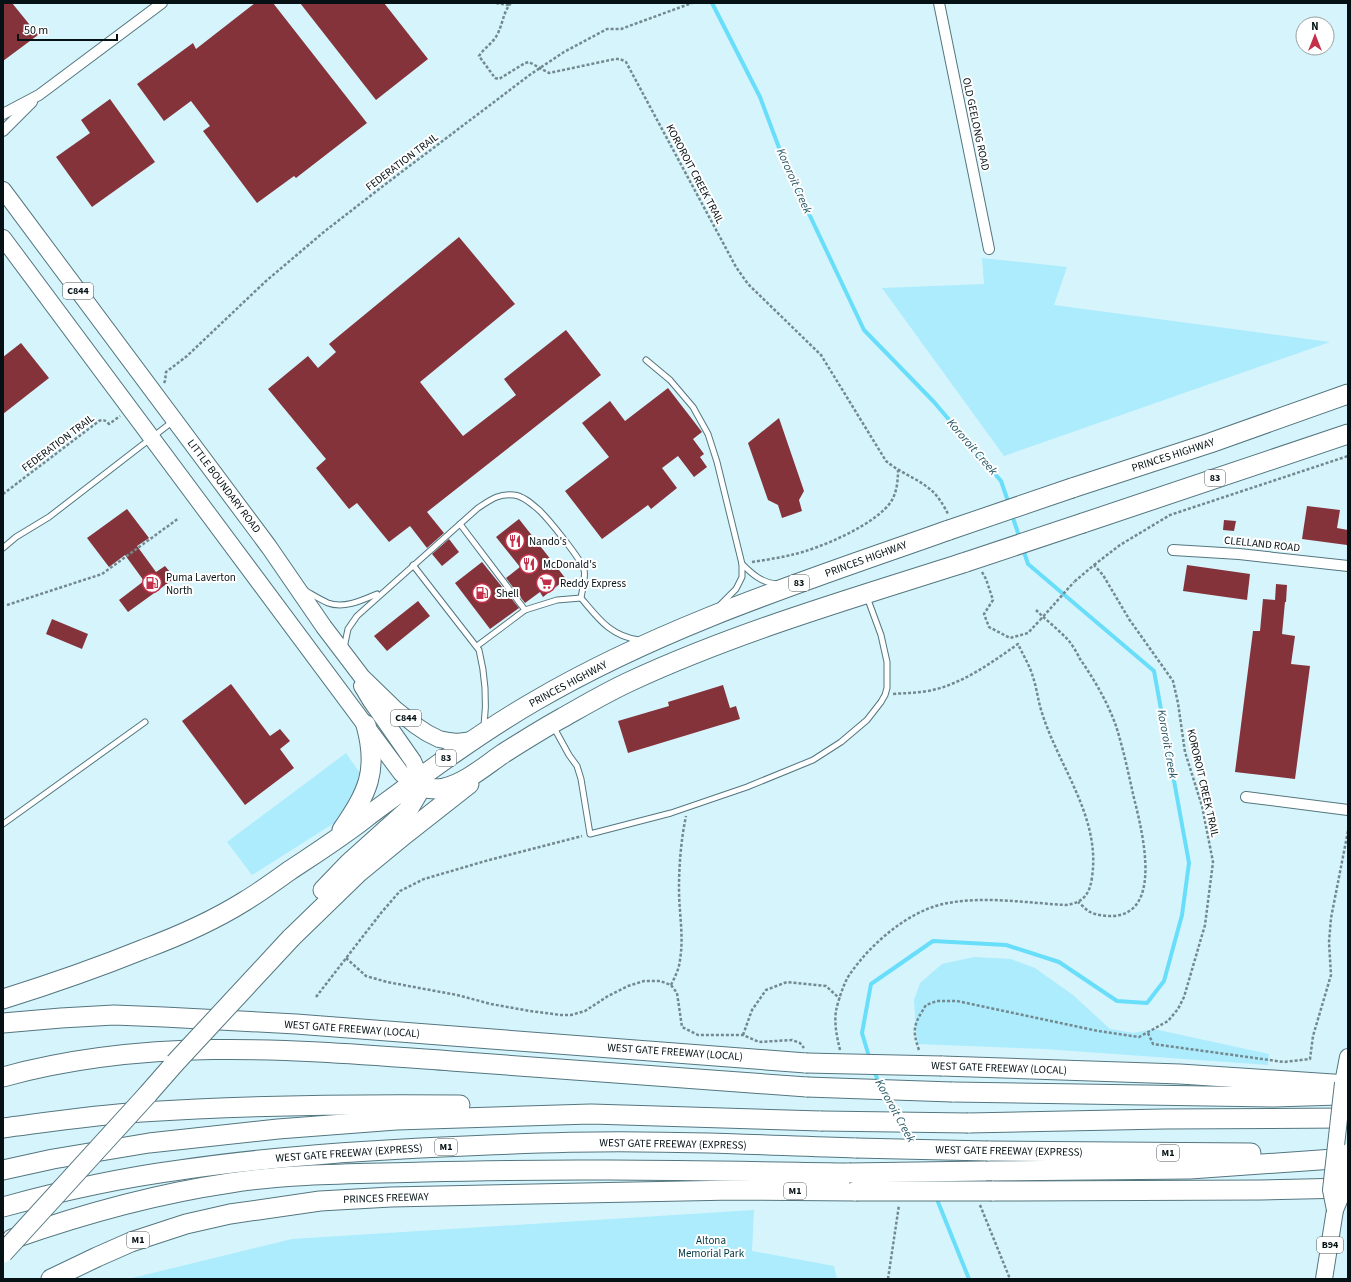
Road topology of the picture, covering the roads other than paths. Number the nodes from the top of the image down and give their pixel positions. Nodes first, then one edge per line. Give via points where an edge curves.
1 (162, 3) edge
2 (939, 3) edge
3 (39, 95) junction
4 (3, 114) edge
5 (3, 131) edge
6 (3, 190) edge
7 (3, 238) edge
8 (989, 249) dead end
9 (646, 360) dead end
10 (1348, 394) edge
11 (174, 420) junction
12 (1348, 434) edge
13 (151, 437) junction
14 (460, 524) junction
15 (3, 548) edge
16 (1173, 550) dead end
17 (742, 564) junction
18 (413, 565) junction
19 (1348, 566) edge
20 (797, 584) junction
21 (294, 586) junction
22 (382, 592) junction
23 (866, 595) junction
24 (581, 598) junction
25 (525, 610) junction
26 (705, 619) junction
27 (651, 641) junction
28 (477, 646) junction
29 (343, 653) junction
30 (353, 666) junction
31 (569, 682) junction
32 (598, 698) junction
33 (145, 722) dead end
34 (552, 724) junction
35 (366, 725) junction
36 (478, 736) junction
37 (506, 752) junction
38 (417, 782) junction
39 (1246, 797) dead end
40 (1348, 810) edge
41 (3, 824) edge
42 (335, 840) junction
43 (291, 938) junction
44 (3, 999) edge
45 (3, 1023) edge
46 (1348, 1057) edge
47 (3, 1077) edge
48 (1346, 1088) edge
49 (591, 1114) junction
50 (1348, 1118) edge
51 (3, 1128) edge
52 (1348, 1153) edge
53 (1348, 1158) edge
54 (3, 1170) edge
55 (311, 1175) junction
56 (1348, 1188) edge
57 (734, 1190) junction
58 (3, 1207) edge
59 (1335, 1210) junction
60 (1348, 1222) edge
61 (3, 1242) edge
62 (3, 1253) edge
63 (52, 1279) edge
64 (1324, 1279) edge

1 - 3 street
2 - 8 street, OLD GEELONG ROAD
3 - 4 street
3 - 5 street
6 - 11 main road, LITTLE BOUNDARY ROAD / C844
7 - 13 main road, C844
9 - 17 lane via 670,380 693,407 708,434
10 - 20 highway, PRINCES HIGHWAY / 83, bridge via 1210,444 1072,488
11 - 13 lane
11 - 21 main road, LITTLE BOUNDARY ROAD / C844 via 269,547
12 - 23 highway, 83, bridge
13 - 15 lane via 49,517
13 - 35 main road, C844
14 - 18 lane
14 - 24 lane via 483,504 503,494 516,495 528,501 541,512 574,552 584,570
14 - 25 lane
16 - 19 street, CLELLAND ROAD via 1246,554
17 - 20 lane via 767,583
17 - 26 lane via 742,577 736,589
18 - 22 lane
18 - 28 lane
20 - 26 highway, PRINCES HIGHWAY / 83
21 - 22 lane via 335,604 360,601
21 - 29 main road, LITTLE BOUNDARY ROAD / C844
22 - 29 lane via 353,620 348,629
23 - 32 highway, 83 via 758,630 677,661
23 - 34 lane via 881,635 887,662 887,688 881,702 867,720 841,742 812,760 747,787 688,808 590,834 577,766
24 - 25 lane via 556,600
24 - 27 lane via 615,633 632,639
25 - 28 lane
26 - 27 highway, PRINCES HIGHWAY / 83
27 - 31 highway, PRINCES HIGHWAY / 83
28 - 36 lane via 485,691 485,720
29 - 30 main road, LITTLE BOUNDARY ROAD / C844
30 - 36 main road, LITTLE BOUNDARY ROAD / C844 via 390,705 421,729 446,741 457,742
30 - 38 main road, C844 via 366,693 413,761
31 - 32 highway via 576,696
31 - 36 highway, PRINCES HIGHWAY / 83
32 - 34 highway, 83
33 - 41 lane
34 - 37 highway, 83
35 - 38 main road, C844 via 401,773
35 - 42 highway via 371,751 369,781 362,798
36 - 38 highway, PRINCES HIGHWAY / 83
37 - 38 highway via 449,787 434,789
37 - 43 highway via 358,873
38 - 42 highway, PRINCES HIGHWAY
38 - 43 highway via 413,802 405,813 349,863 313,900
39 - 40 street
42 - 44 highway, PRINCES HIGHWAY via 246,900 172,938 71,977
43 - 62 highway, bridge
45 - 48 highway, WEST GATE FREEWAY (LOCAL), bridge via 114,1016 164,1017 942,1066 1180,1074
46 - 48 main road, B94
47 - 48 highway, bridge via 57,1064 112,1055 168,1050 225,1049 361,1054 807,1087 1274,1097
48 - 59 main road, B94, bridge via 1331,1190
49 - 50 highway, bridge via 968,1123
49 - 51 highway via 489,1106 291,1105 140,1112
49 - 54 highway via 396,1120 271,1129 149,1143
52 - 58 highway, WEST GATE FREEWAY (EXPRESS) / M1, bridge via 988,1151 641,1142 526,1143 273,1158 106,1182
52 - 59 main road, bridge via 1343,1191
53 - 55 highway, bridge via 1190,1169 849,1173 504,1170
55 - 57 highway
55 - 61 highway via 262,1178 175,1192 109,1208
56 - 57 highway, M1, bridge
57 - 63 highway, PRINCES FREEWAY / M1 via 399,1196 320,1200 230,1214 186,1224 131,1242
59 - 60 main road
59 - 64 main road, B94

